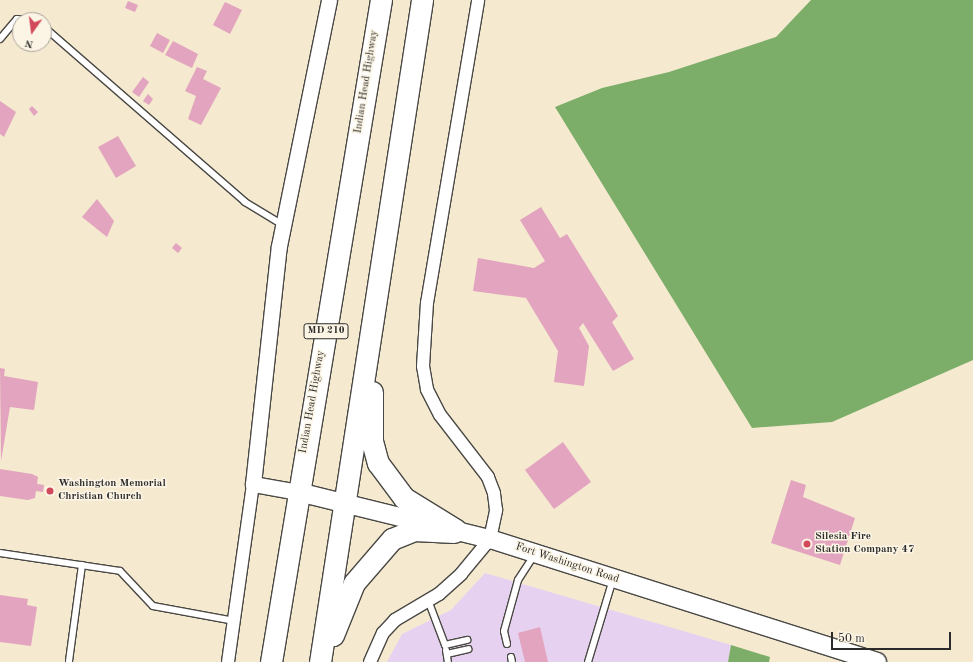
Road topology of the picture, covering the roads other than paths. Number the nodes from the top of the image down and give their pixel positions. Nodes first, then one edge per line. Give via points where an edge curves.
1 (329, 0) edge
2 (380, 0) edge
3 (422, 0) edge
4 (478, 0) edge
5 (12, 25) edge
6 (52, 34) edge
7 (0, 39) edge
8 (283, 226) junction
9 (371, 336) junction
10 (253, 484) junction
11 (298, 492) junction
12 (344, 501) junction
13 (472, 534) junction
14 (0, 553) edge
15 (535, 553) junction
16 (82, 565) junction
17 (613, 578) junction
18 (428, 600) junction
19 (235, 621) junction
20 (504, 631) junction
21 (496, 633) dead end
22 (467, 640) dead end
23 (499, 642) dead end
24 (445, 645) junction
25 (468, 649) dead end
26 (447, 654) junction
27 (69, 661) edge
28 (228, 662) edge
29 (271, 662) edge
30 (320, 662) edge
31 (324, 662) edge
32 (370, 662) edge
33 (448, 662) edge
34 (588, 662) edge
35 (877, 662) edge

1 - 8 street
2 - 11 highway, Indian Head Highway / MD 210
3 - 9 highway
4 - 13 street via 427,303 423,366 428,389 440,415 488,477 494,493 496,510
5 - 7 lane
6 - 8 lane via 245,202
8 - 10 street via 269,311
9 - 12 highway
9 - 13 highway via 372,441 378,463 404,498
10 - 11 street, Fort Washington Road
10 - 19 street
11 - 12 main road, Fort Washington Road
11 - 29 highway, Indian Head Highway / MD 210
12 - 13 main road, Fort Washington Road
12 - 30 highway
13 - 15 main road, Fort Washington Road
13 - 18 street via 461,574
13 - 31 highway via 414,530 392,539 354,582
14 - 16 lane
15 - 17 main road, Fort Washington Road
15 - 20 lane via 518,580
16 - 19 lane via 120,571 153,606
16 - 27 lane
17 - 34 lane
17 - 35 main road, Fort Washington Road
18 - 24 lane
18 - 32 street via 395,620 383,633
19 - 28 street
20 - 21 lane
20 - 23 lane via 507,642
22 - 24 lane
24 - 26 lane
25 - 26 lane
26 - 33 lane

